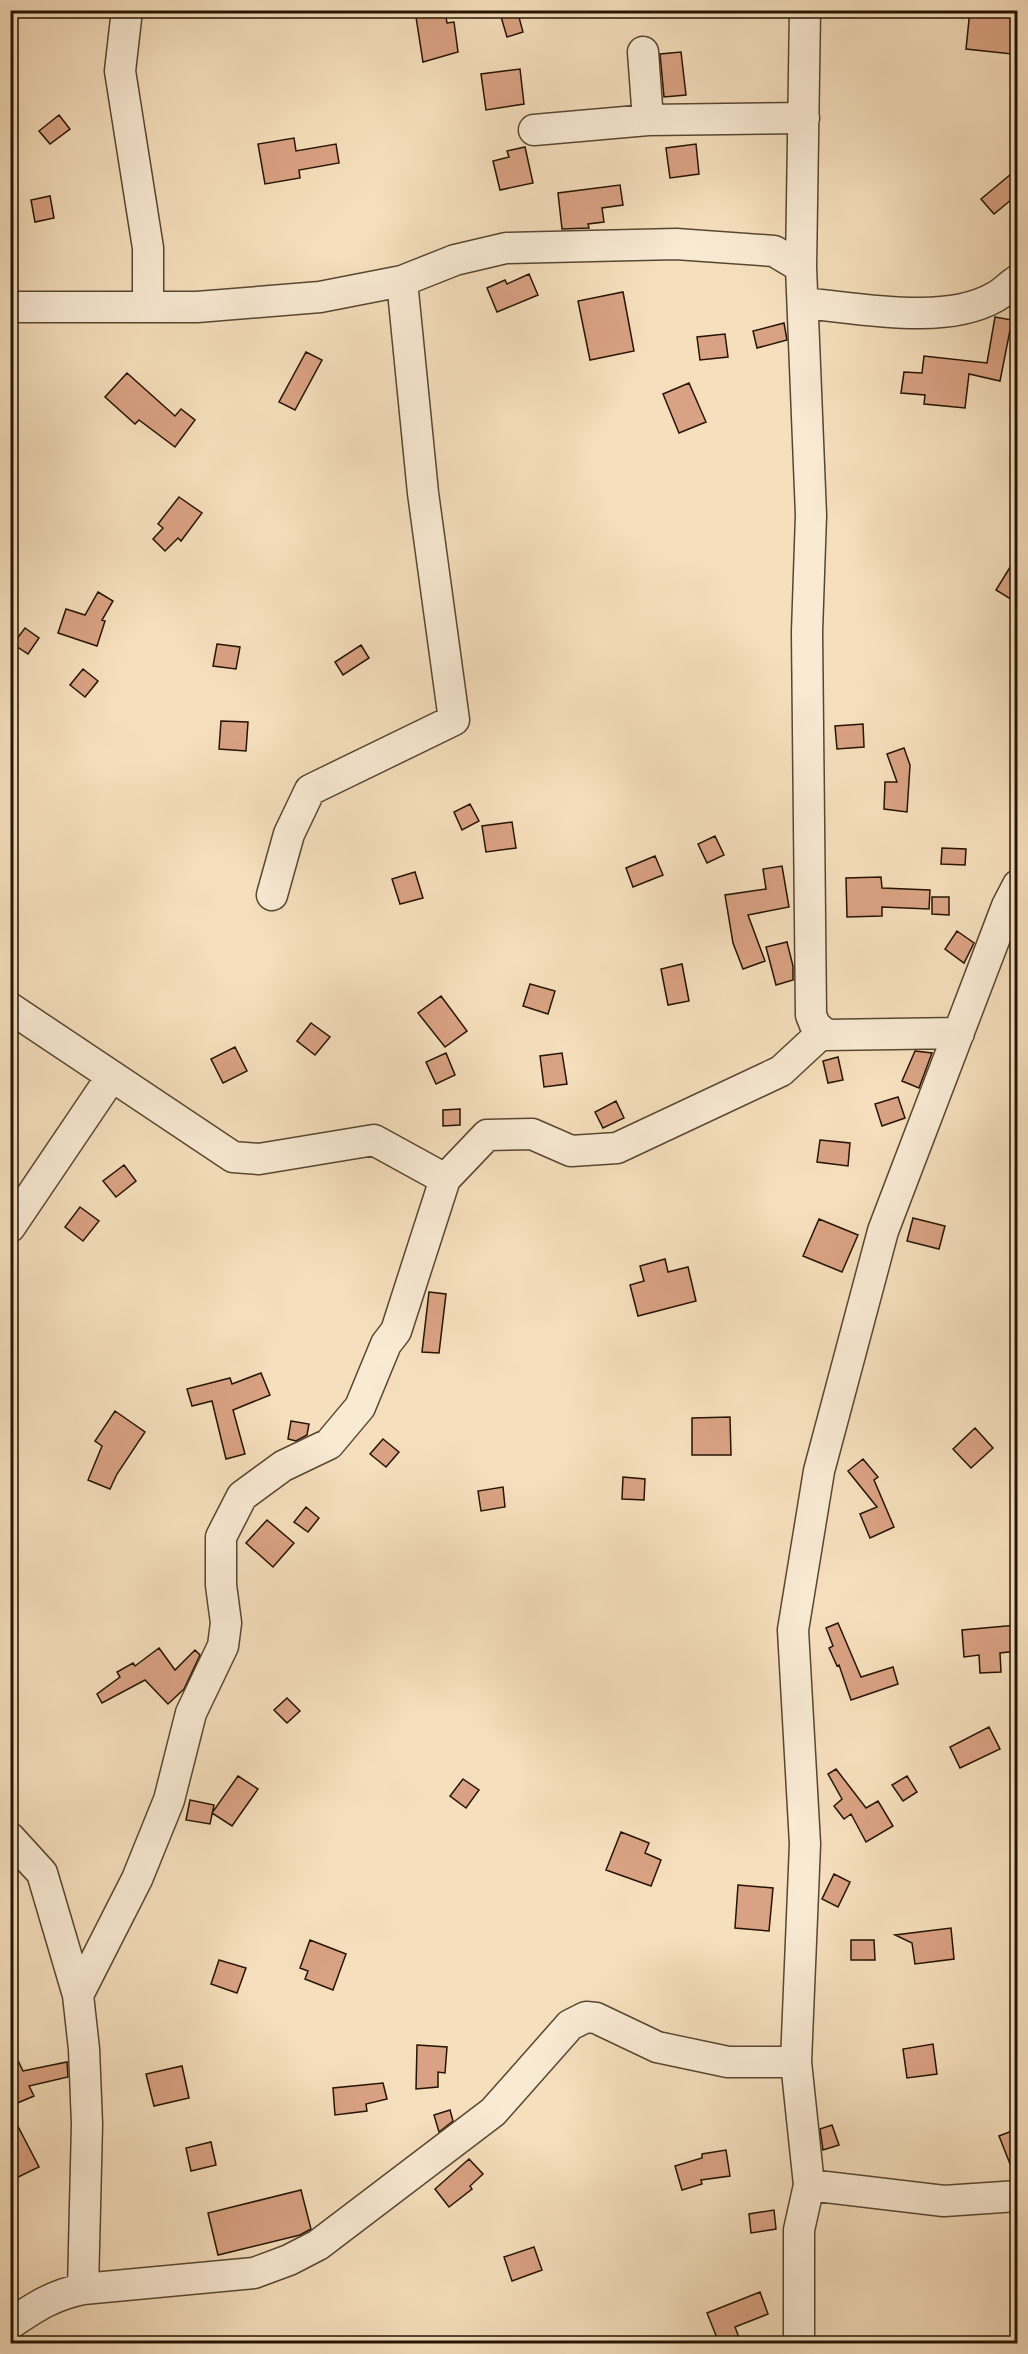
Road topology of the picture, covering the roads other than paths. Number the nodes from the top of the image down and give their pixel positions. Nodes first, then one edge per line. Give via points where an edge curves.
1 (127, 10) edge
2 (805, 10) edge
3 (643, 52) dead end
4 (804, 118) junction
5 (648, 120) junction
6 (534, 130) dead end
7 (801, 267) junction
8 (1017, 280) edge
9 (402, 281) junction
10 (803, 303) junction
11 (10, 307) edge
12 (148, 307) junction
13 (1017, 885) edge
14 (272, 896) dead end
15 (10, 1008) edge
16 (823, 1032) junction
17 (958, 1033) junction
18 (112, 1076) junction
19 (446, 1179) junction
20 (10, 1227) edge
21 (10, 1838) edge
22 (78, 1995) junction
23 (796, 2062) junction
24 (809, 2185) junction
25 (1017, 2196) edge
26 (83, 2289) junction
27 (10, 2324) edge
28 (799, 2343) edge

1 - 12 street via 120,71 148,248
2 - 4 street
3 - 5 street
4 - 5 street
4 - 7 street
5 - 6 street
7 - 9 street via 774,251 676,244 506,248 455,260
7 - 10 street
8 - 10 street via 977,305 929,314
9 - 12 street via 320,297 197,308
9 - 14 street via 423,493 454,720 309,790 289,834
10 - 16 street via 811,515 807,632 811,1015
11 - 12 street
13 - 17 street
15 - 18 street
16 - 17 street
16 - 19 street via 781,1071 617,1148 571,1151 532,1134 487,1135
17 - 23 street via 883,1231 819,1472 793,1630 805,1844
18 - 19 street via 233,1157 259,1159 374,1140
18 - 20 street
19 - 22 street via 396,1331 386,1344 360,1407 329,1444 283,1466 242,1496 221,1537 226,1623 223,1646 191,1713 169,1800 137,1879
21 - 22 street via 42,1873
22 - 26 street via 87,2124
23 - 24 street
23 - 26 street via 728,2062 669,2050 586,2017 570,2025 493,2112 318,2245 254,2273
24 - 25 street via 944,2200
24 - 28 street via 799,2230
26 - 27 street via 60,2293

